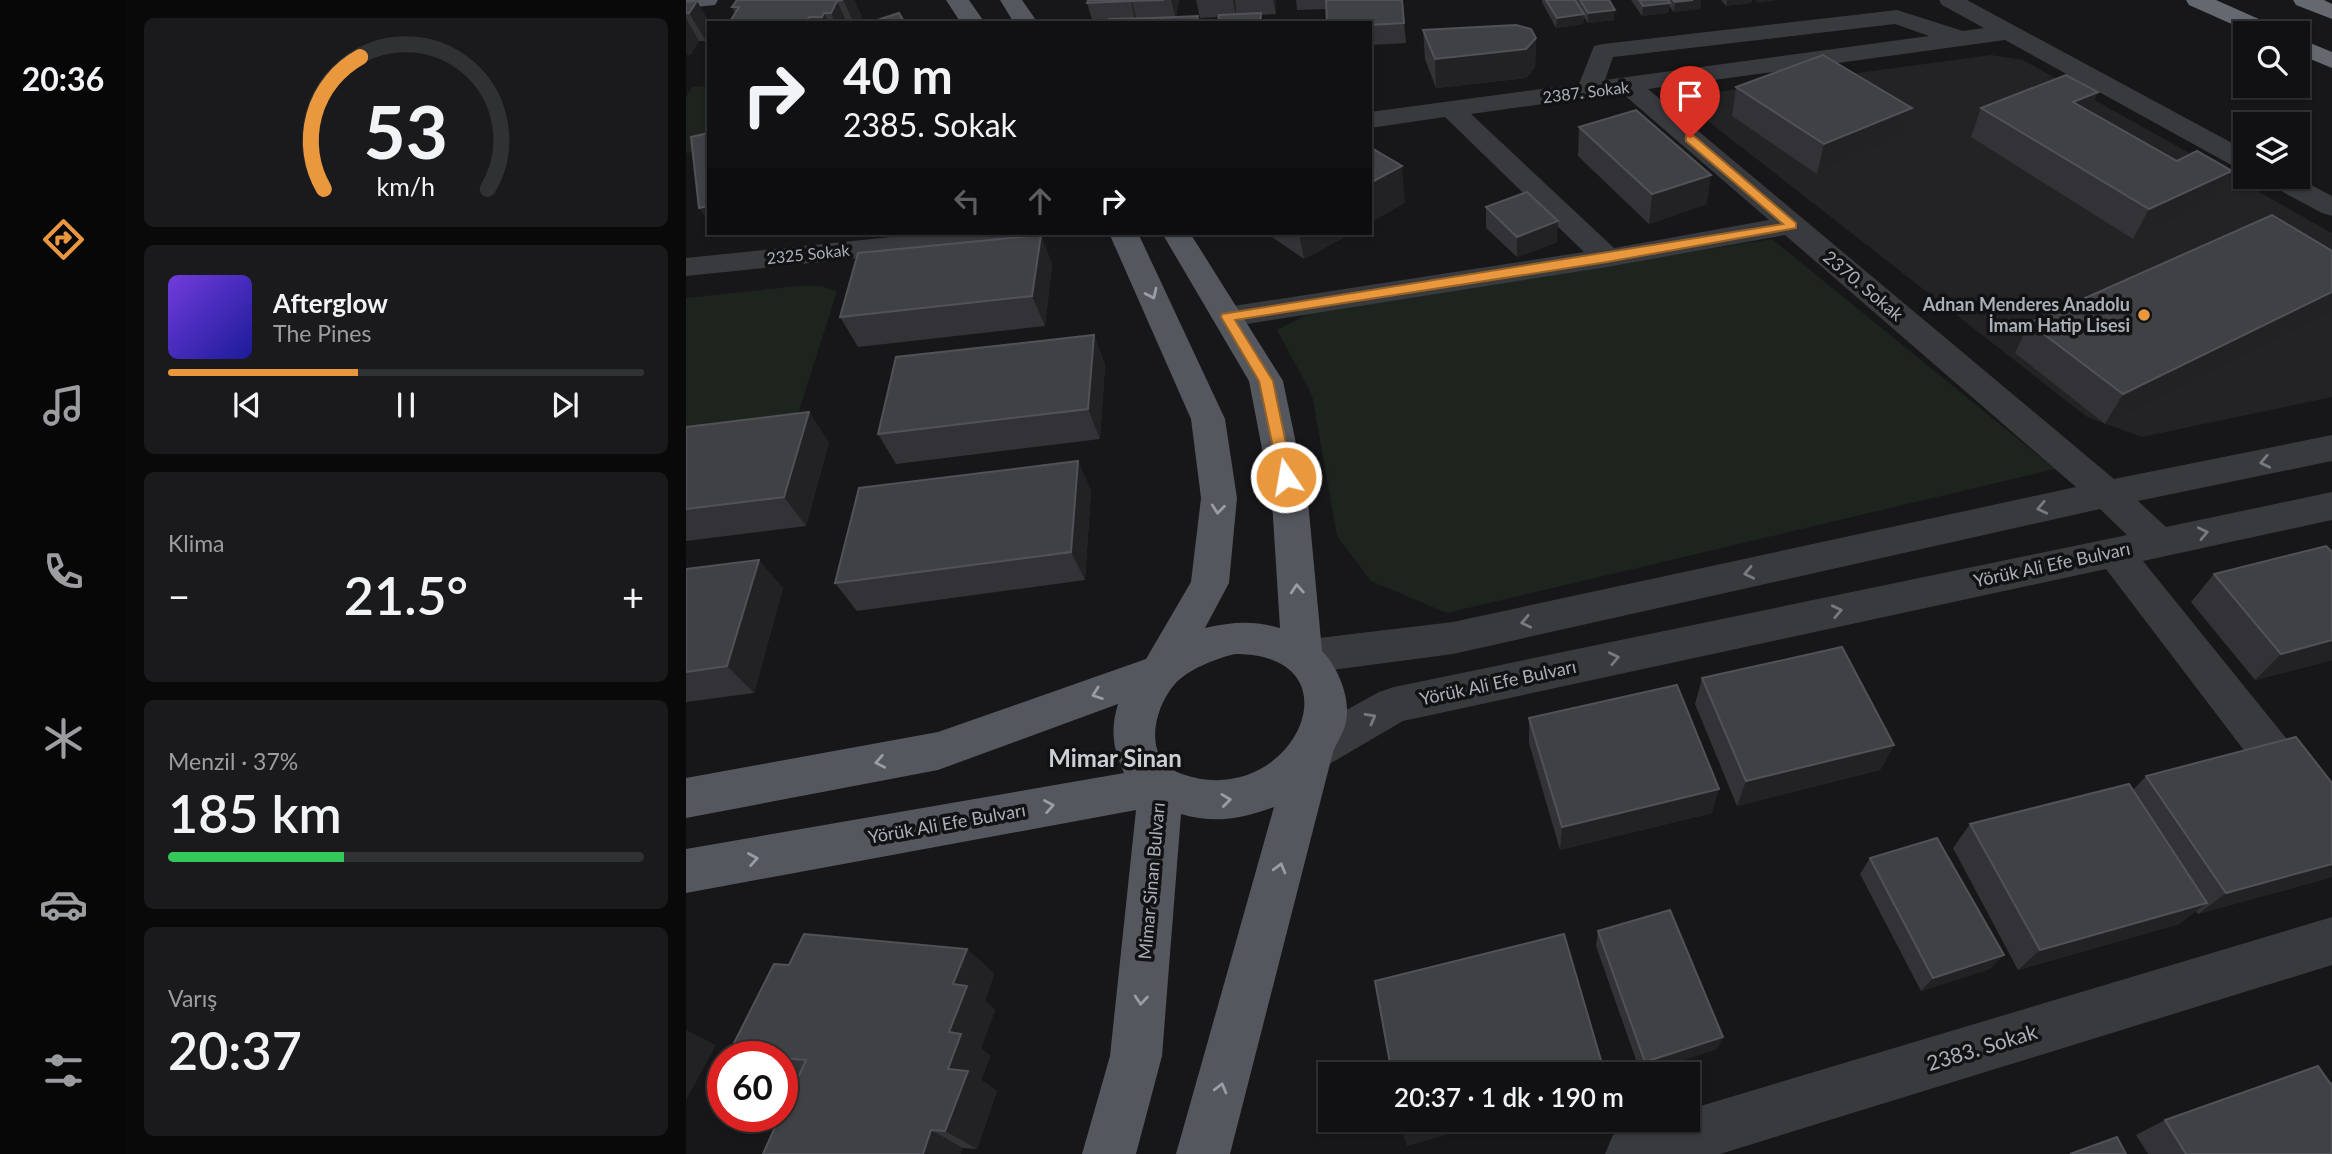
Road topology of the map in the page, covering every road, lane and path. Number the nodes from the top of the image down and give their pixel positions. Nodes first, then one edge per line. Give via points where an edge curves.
1 (707, 0) edge
2 (957, 0) edge
3 (1011, 0) edge
4 (1950, 0) edge
5 (2197, 0) edge
6 (2304, 0) edge
7 (686, 1) edge
8 (2332, 12) edge
9 (972, 21) edge
10 (1025, 21) edge
11 (2244, 21) edge
12 (2008, 32) junction
13 (1962, 39) junction
14 (2310, 51) edge
15 (2332, 61) edge
16 (1629, 86) junction
17 (1589, 91) junction
18 (1451, 109) junction
19 (1372, 120) edge
20 (2233, 154) edge
21 (2299, 189) edge
22 (2332, 206) edge
23 (1792, 226) junction
24 (994, 235) edge
25 (1124, 235) edge
26 (1177, 235) edge
27 (1607, 258) junction
28 (686, 267) edge
29 (1227, 317) junction
30 (2332, 448) edge
31 (2107, 494) junction
32 (2332, 506) edge
33 (2159, 543) junction
34 (2114, 552) junction
35 (1302, 657) junction
36 (1161, 671) junction
37 (1311, 752) junction
38 (1161, 786) junction
39 (686, 798) edge
40 (2332, 830) edge
41 (686, 871) edge
42 (2332, 942) edge
43 (1109, 1154) edge
44 (1203, 1154) edge
45 (1632, 1154) edge

1 - 7 main road
2 - 9 main road
3 - 10 main road
4 - 12 street
5 - 11 highway
6 - 8 highway
12 - 13 street, 2387. Sokak
12 - 20 street
13 - 16 street, 2387. Sokak
13 - 17 street via 1897,16 1603,51
14 - 15 highway
16 - 17 street, 2387. Sokak
16 - 23 street, 2370. Sokak
17 - 18 street, 2387. Sokak
18 - 19 street, 2387. Sokak
18 - 27 street
21 - 22 street
23 - 27 street
23 - 31 street, 2370. Sokak
24 - 28 street, 2325 Sokak
25 -> 36 main road, Mimar Sinan Bulvarı via 1208,419 1219,498 1210,583
26 - 29 main road
27 - 29 street
35 -> 29 main road via 1290,501 1266,381
30 -> 31 street
31 - 33 street, 2370. Sokak
31 -> 35 street via 1452,638
33 -> 32 street, Yörük Ali Efe Bulvarı
33 - 34 street, Yörük Ali Efe Bulvarı
37 -> 34 street, Yörük Ali Efe Bulvarı via 1394,705
34 - 40 street
35 - 36 main road via 1258,638 1235,638 1203,645
35 - 37 main road via 1315,671 1325,695 1325,721
36 - 38 main road, Mimar Sinan Bulvarı via 1139,703 1133,726 1135,748 1144,769
36 -> 39 main road via 938,751
38 -> 37 main road, Yörük Ali Efe Bulvarı via 1203,800 1244,798 1273,787
44 -> 37 main road
41 -> 38 main road, Yörük Ali Efe Bulvarı
38 -> 43 main road, Mimar Sinan Bulvarı via 1136,1056
42 - 45 street, 2383. Sokak

